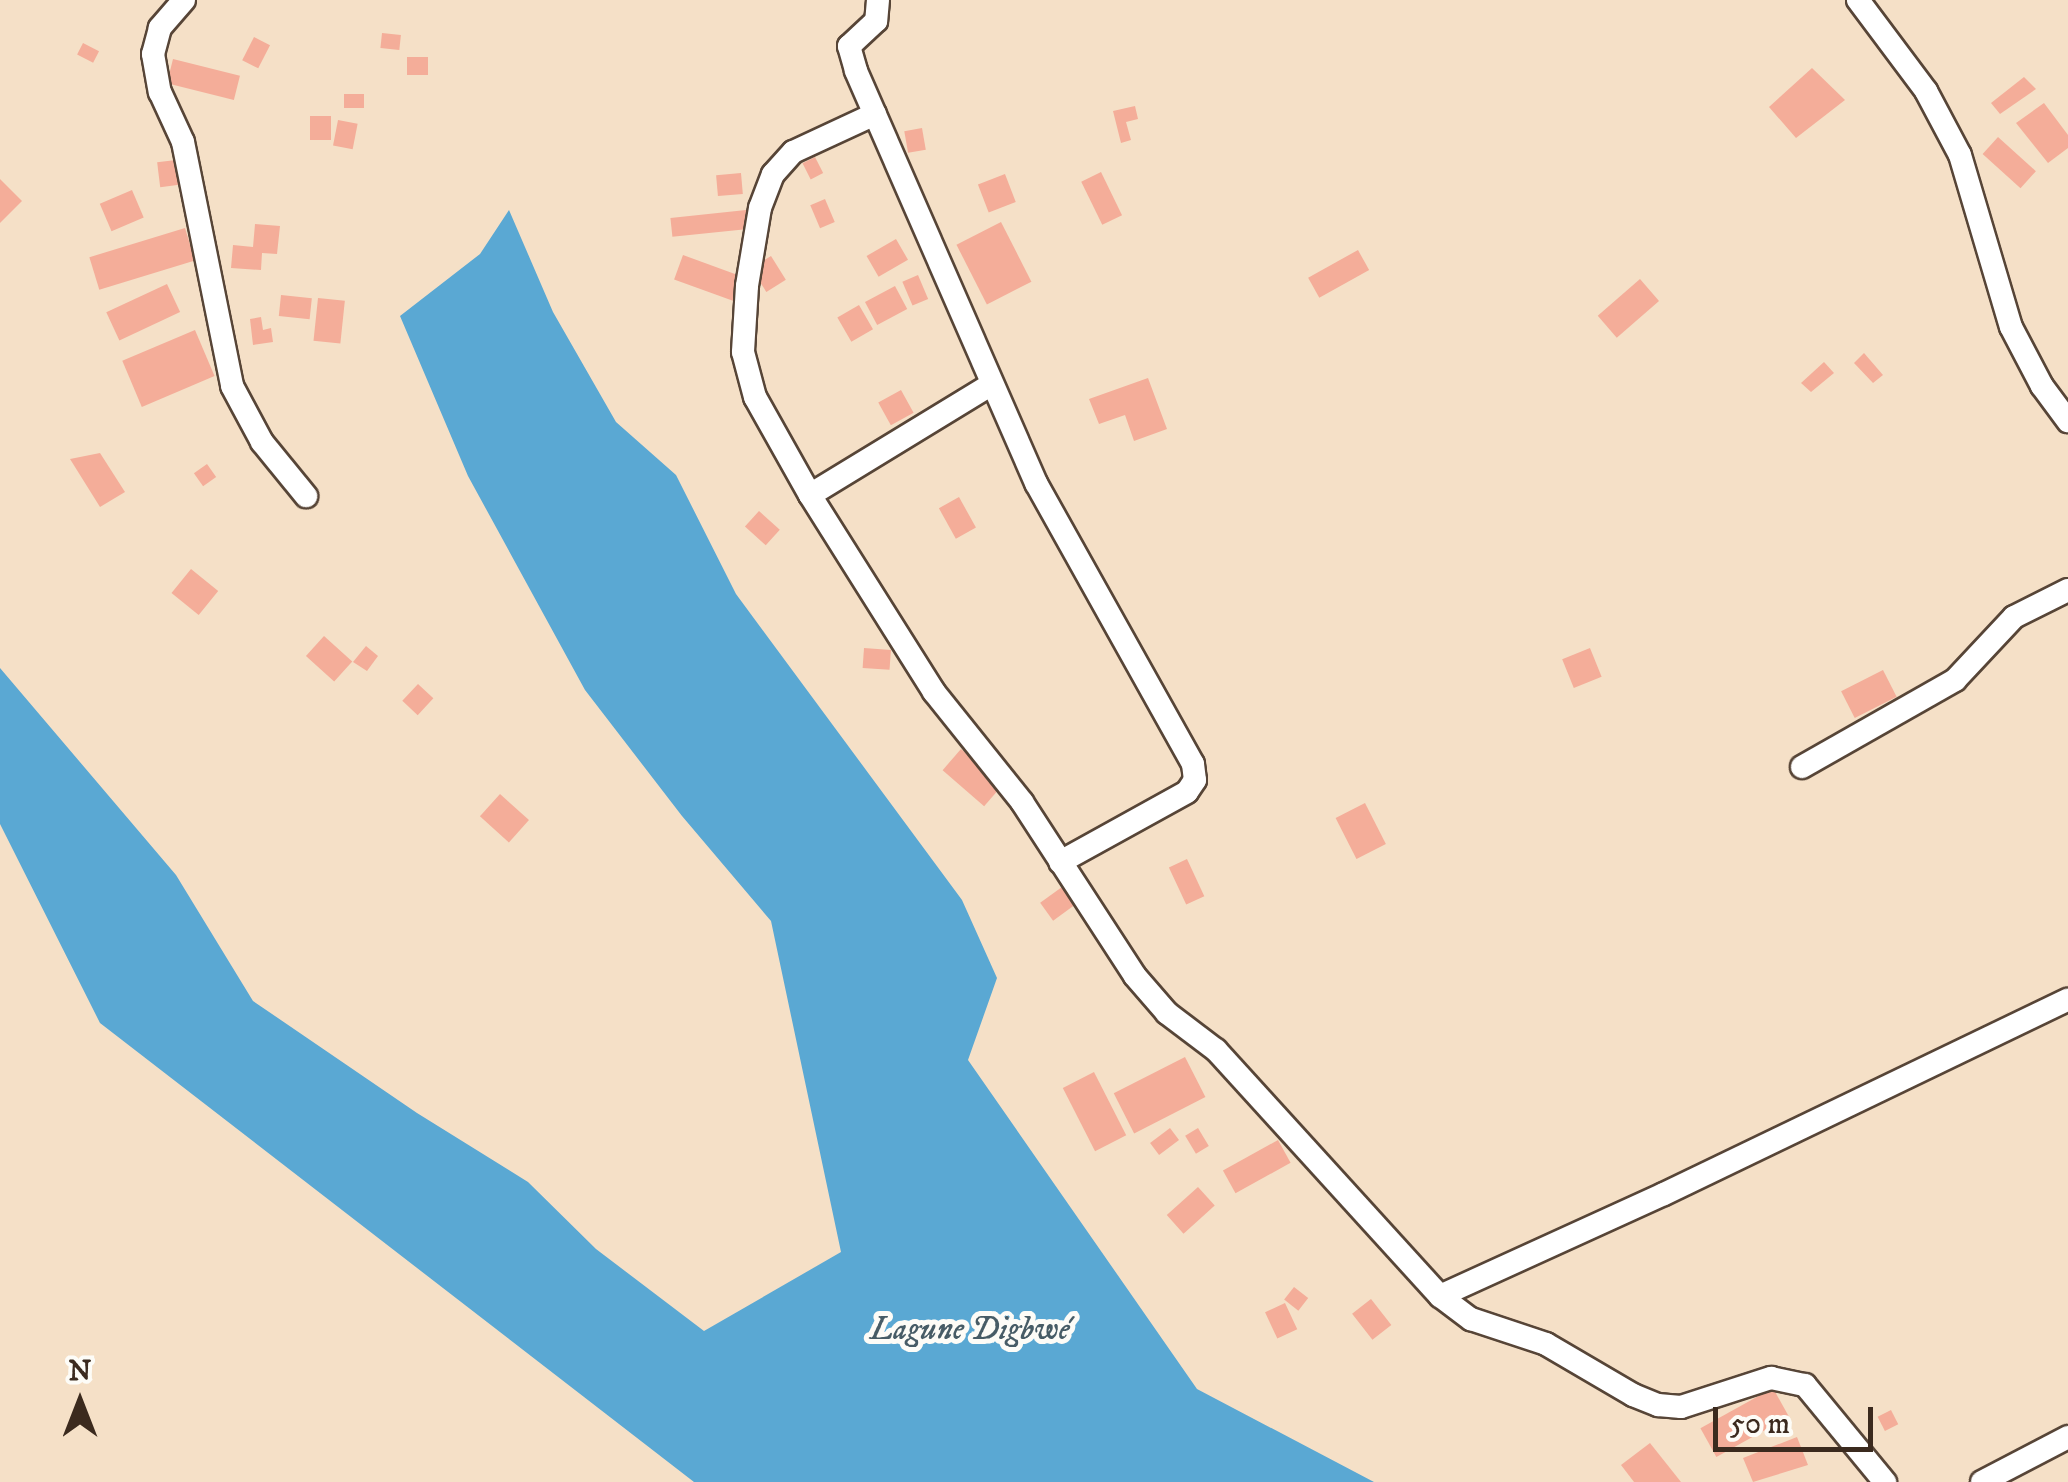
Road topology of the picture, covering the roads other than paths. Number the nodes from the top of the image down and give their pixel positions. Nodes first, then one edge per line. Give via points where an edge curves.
1 (184, 0) edge
2 (878, 0) edge
3 (1858, 0) edge
4 (875, 114) junction
5 (990, 386) junction
6 (2068, 421) edge
7 (306, 496) dead end
8 (810, 496) junction
9 (2068, 590) edge
10 (1802, 767) dead end
11 (1060, 862) junction
12 (2068, 1000) edge
13 (1440, 1296) junction
14 (2068, 1437) edge
15 (1885, 1482) edge
16 (1982, 1482) edge

1 - 7 street via 160,28 153,54 160,92 182,142 232,386 262,442
2 - 4 street via 876,21 849,46
3 - 6 street via 1926,92 1960,156 2011,327
4 - 5 street
4 - 8 street via 793,152 773,174 746,286 743,352 755,397
5 - 8 street
5 - 11 street via 1036,484 1193,764 1195,780 1187,792
8 - 11 street via 934,692 1022,802
9 - 10 street via 2014,617 1954,680
11 - 13 street via 1134,976 1167,1013 1216,1050
12 - 13 street
13 - 15 street via 1471,1319 1546,1344 1632,1396 1658,1404 1681,1407 1771,1378 1805,1385
14 - 16 street

